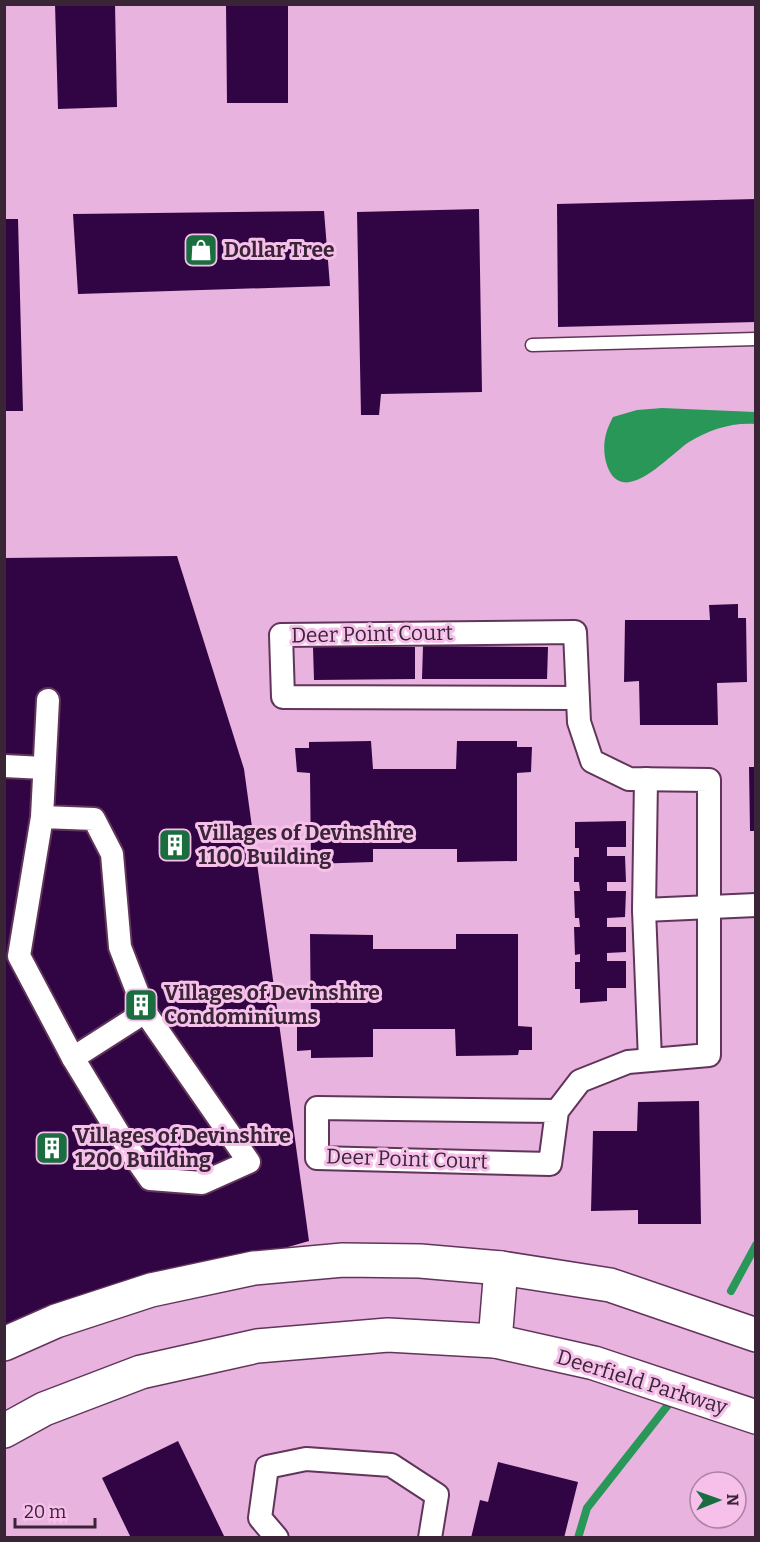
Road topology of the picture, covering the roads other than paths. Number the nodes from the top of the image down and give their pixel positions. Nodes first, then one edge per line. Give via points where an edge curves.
1 (756, 339) edge
2 (532, 345) dead end
3 (578, 698) junction
4 (48, 700) dead end
5 (4, 766) edge
6 (44, 768) junction
7 (646, 779) junction
8 (42, 816) junction
9 (756, 905) edge
10 (709, 907) junction
11 (644, 910) junction
12 (12, 956) edge
13 (145, 1012) junction
14 (73, 1058) junction
15 (650, 1060) junction
16 (557, 1111) junction
17 (501, 1268) junction
18 (756, 1335) edge
19 (495, 1341) junction
20 (4, 1344) edge
21 (756, 1417) edge
22 (4, 1431) edge
23 (277, 1538) edge
24 (430, 1538) edge

1 - 2 lane
3 - 3 street, Deer Point Court via 575,632 280,635 283,697
3 - 7 street, Deer Point Court via 579,722 592,761 629,779
4 - 6 street
5 - 6 street
6 - 8 street
7 - 10 street, Deer Point Court via 709,780
7 - 11 street
8 - 12 street
8 - 13 street via 94,819 112,854 120,947
9 - 10 street
10 - 11 street
10 - 15 street, Deer Point Court via 710,1055
11 - 15 street
12 - 14 street
13 - 14 street
13 - 14 street via 249,1162 202,1184 150,1179
15 - 16 street, Deer Point Court via 628,1062 580,1081
16 - 16 street, Deer Point Court via 318,1108 317,1158 550,1164
17 - 18 main road via 610,1285
17 - 19 main road
17 - 20 main road via 343,1260 254,1268 151,1290 56,1321
19 - 21 main road, Deerfield Parkway via 594,1363
19 - 22 main road, Deerfield Parkway via 388,1335 257,1346 141,1372 44,1409
23 - 24 street via 260,1518 267,1467 306,1459 391,1465 437,1495

